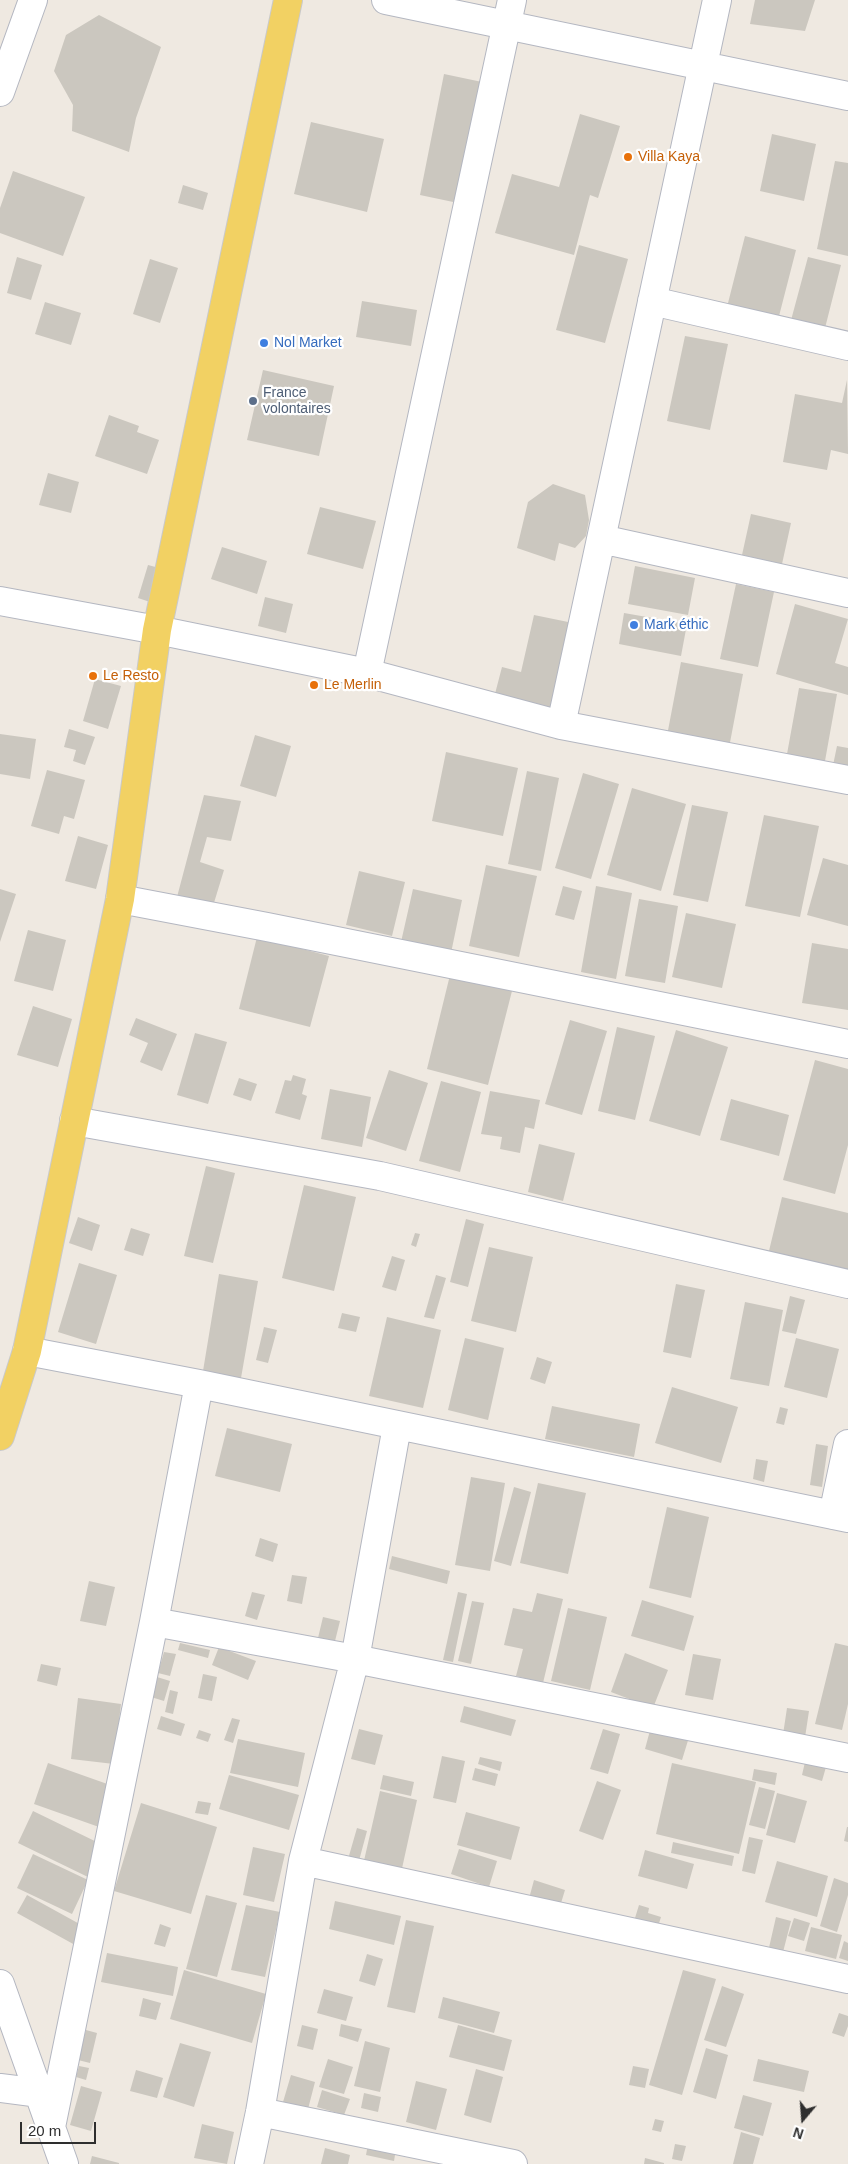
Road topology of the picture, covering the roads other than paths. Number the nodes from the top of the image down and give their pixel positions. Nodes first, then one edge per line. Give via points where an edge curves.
1 (33, 0) edge
2 (288, 0) edge
3 (386, 0) edge
4 (717, 0) edge
5 (510, 12) edge
6 (703, 66) junction
7 (0, 92) edge
8 (848, 96) edge
9 (652, 301) junction
10 (848, 346) edge
11 (601, 538) junction
12 (848, 592) edge
13 (0, 602) edge
14 (157, 630) junction
15 (368, 674) junction
16 (561, 725) junction
17 (848, 780) edge
18 (120, 899) junction
19 (848, 1044) edge
20 (74, 1121) junction
21 (848, 1284) edge
22 (27, 1351) junction
23 (199, 1384) junction
24 (397, 1426) junction
25 (0, 1436) edge
26 (848, 1444) edge
27 (841, 1517) edge
28 (154, 1622) junction
29 (355, 1659) junction
30 (848, 1758) edge
31 (303, 1861) junction
32 (848, 1979) edge
33 (0, 1984) edge
34 (0, 2088) edge
35 (40, 2093) junction
36 (260, 2112) junction
37 (51, 2127) junction
38 (64, 2164) edge
39 (250, 2164) edge
40 (512, 2164) edge

1 - 7 street
2 - 14 main road
3 - 5 street
4 - 6 street
5 - 6 street
5 - 15 street
6 - 8 street
6 - 9 street
9 - 10 street
9 - 11 street
11 - 12 street
11 - 16 street
13 - 14 street
14 - 15 street
14 - 18 main road
15 - 16 street
16 - 17 street
18 - 19 street
18 - 20 main road
20 - 21 street via 380,1176
20 - 22 main road
22 - 23 street
22 - 25 main road
23 - 24 street
23 - 28 street
24 - 27 street
24 - 29 street
26 - 27 street
28 - 29 street
28 - 37 street
29 - 30 street
29 - 31 street
31 - 32 street
31 - 36 street
33 - 35 street
34 - 35 street
35 - 37 street
36 - 39 street
36 - 40 street
37 - 38 street

